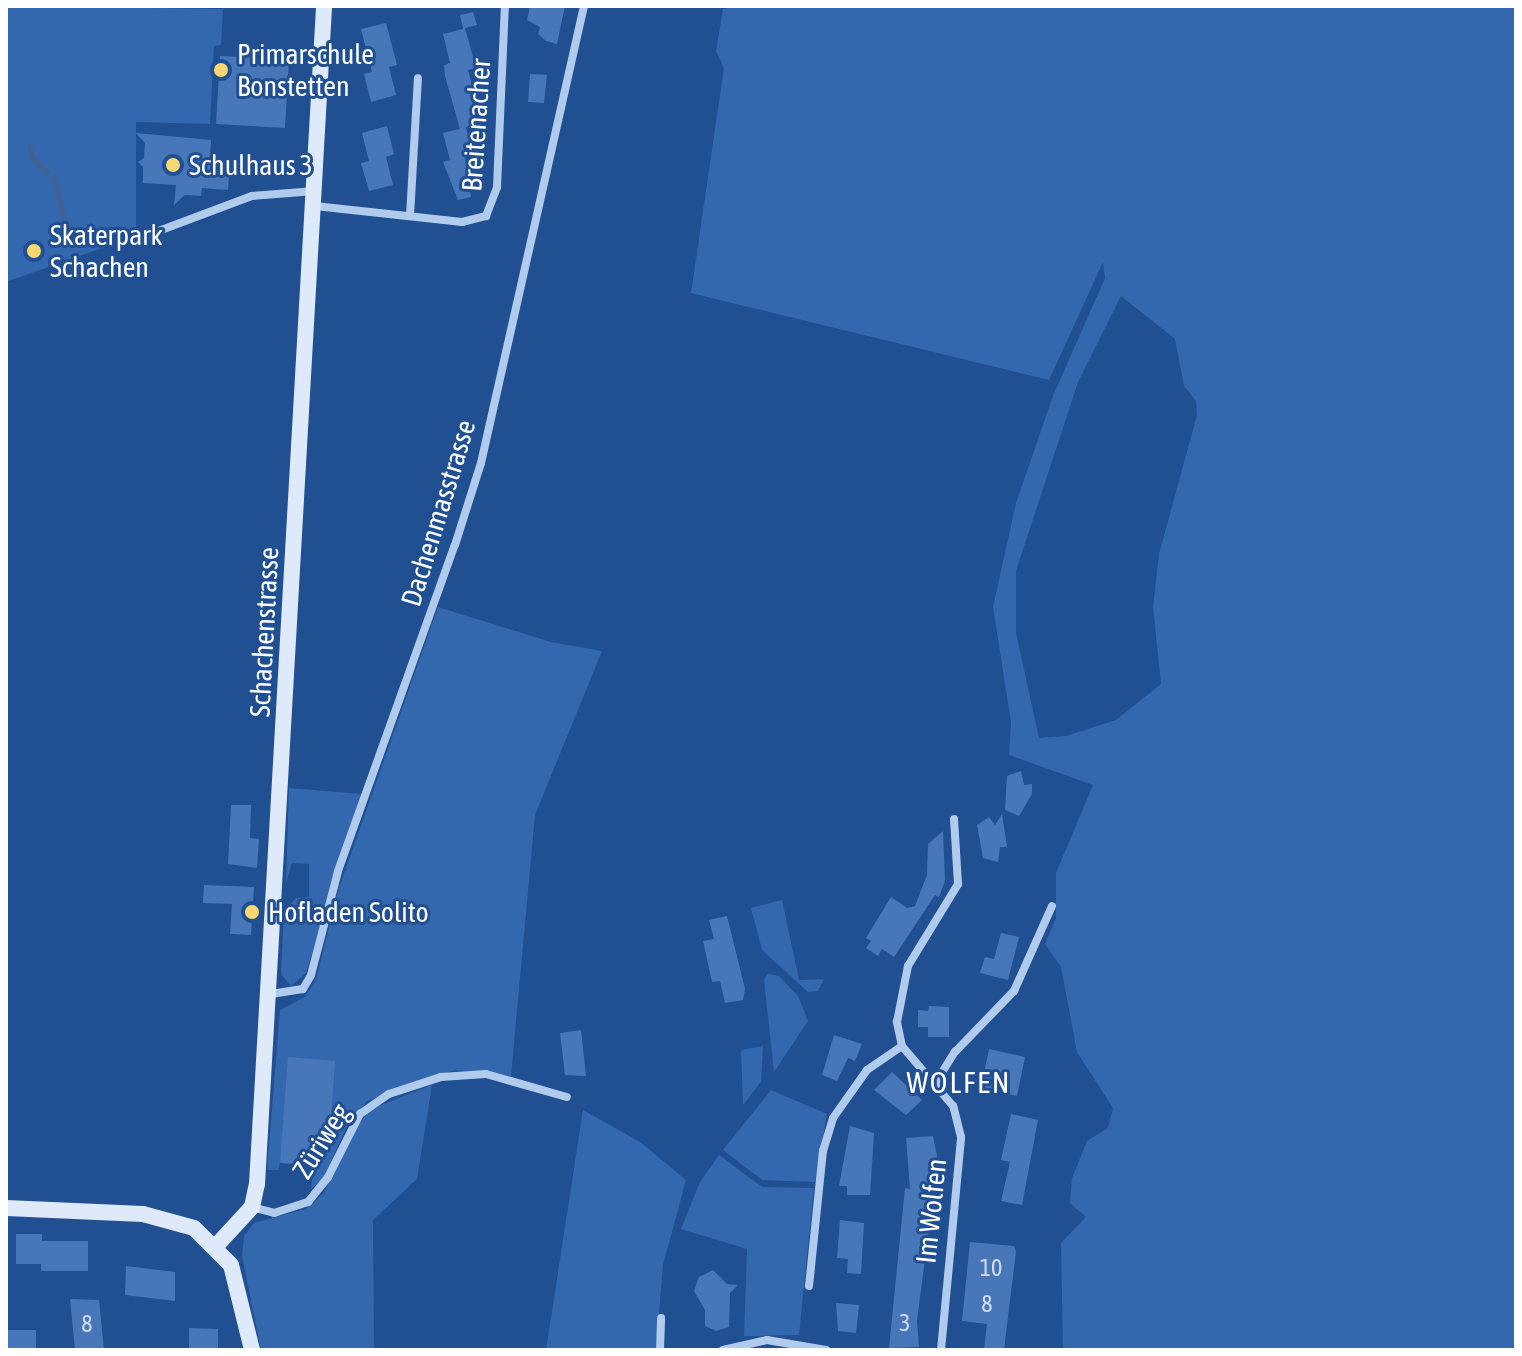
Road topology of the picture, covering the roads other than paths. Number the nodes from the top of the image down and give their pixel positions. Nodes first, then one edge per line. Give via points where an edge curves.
1 (324, 6) edge
2 (505, 6) edge
3 (584, 6) edge
4 (418, 78) dead end
5 (315, 199) junction
6 (410, 216) junction
7 (132, 241) dead end
8 (954, 819) dead end
9 (1052, 906) dead end
10 (271, 994) junction
11 (902, 1046) junction
12 (936, 1082) junction
13 (567, 1097) dead end
14 (252, 1207) junction
15 (6, 1208) edge
16 (217, 1245) junction
17 (809, 1286) dead end
18 (661, 1318) dead end
19 (767, 1345) edge
20 (252, 1350) edge
21 (660, 1350) edge
22 (723, 1350) edge
23 (826, 1350) edge
24 (941, 1350) edge

1 - 5 street, Schachenstrasse
2 - 6 street, Breitenacher via 495,204 475,221
3 - 10 street, Dachenmasstrasse via 468,504 338,871 311,975 303,989
4 - 6 street
5 - 6 street, Breitenacher
5 - 7 street, Breitenacher via 252,196
5 - 10 street, Schachenstrasse
8 - 11 street via 958,884 908,966 898,1003
9 - 12 street via 1014,991 955,1052
10 - 14 street, Schachenstrasse
11 - 12 street, Im Wolfen
11 - 17 street via 867,1070 833,1118 823,1151
12 - 24 street, Im Wolfen via 953,1106 961,1137
13 - 14 street, Züriweg via 486,1074 441,1077 389,1094 360,1114 328,1177 308,1202 274,1213
14 - 16 street
15 - 16 street via 157,1216 194,1228
16 - 20 street via 238,1280
18 - 21 street
19 - 22 street
19 - 23 street

